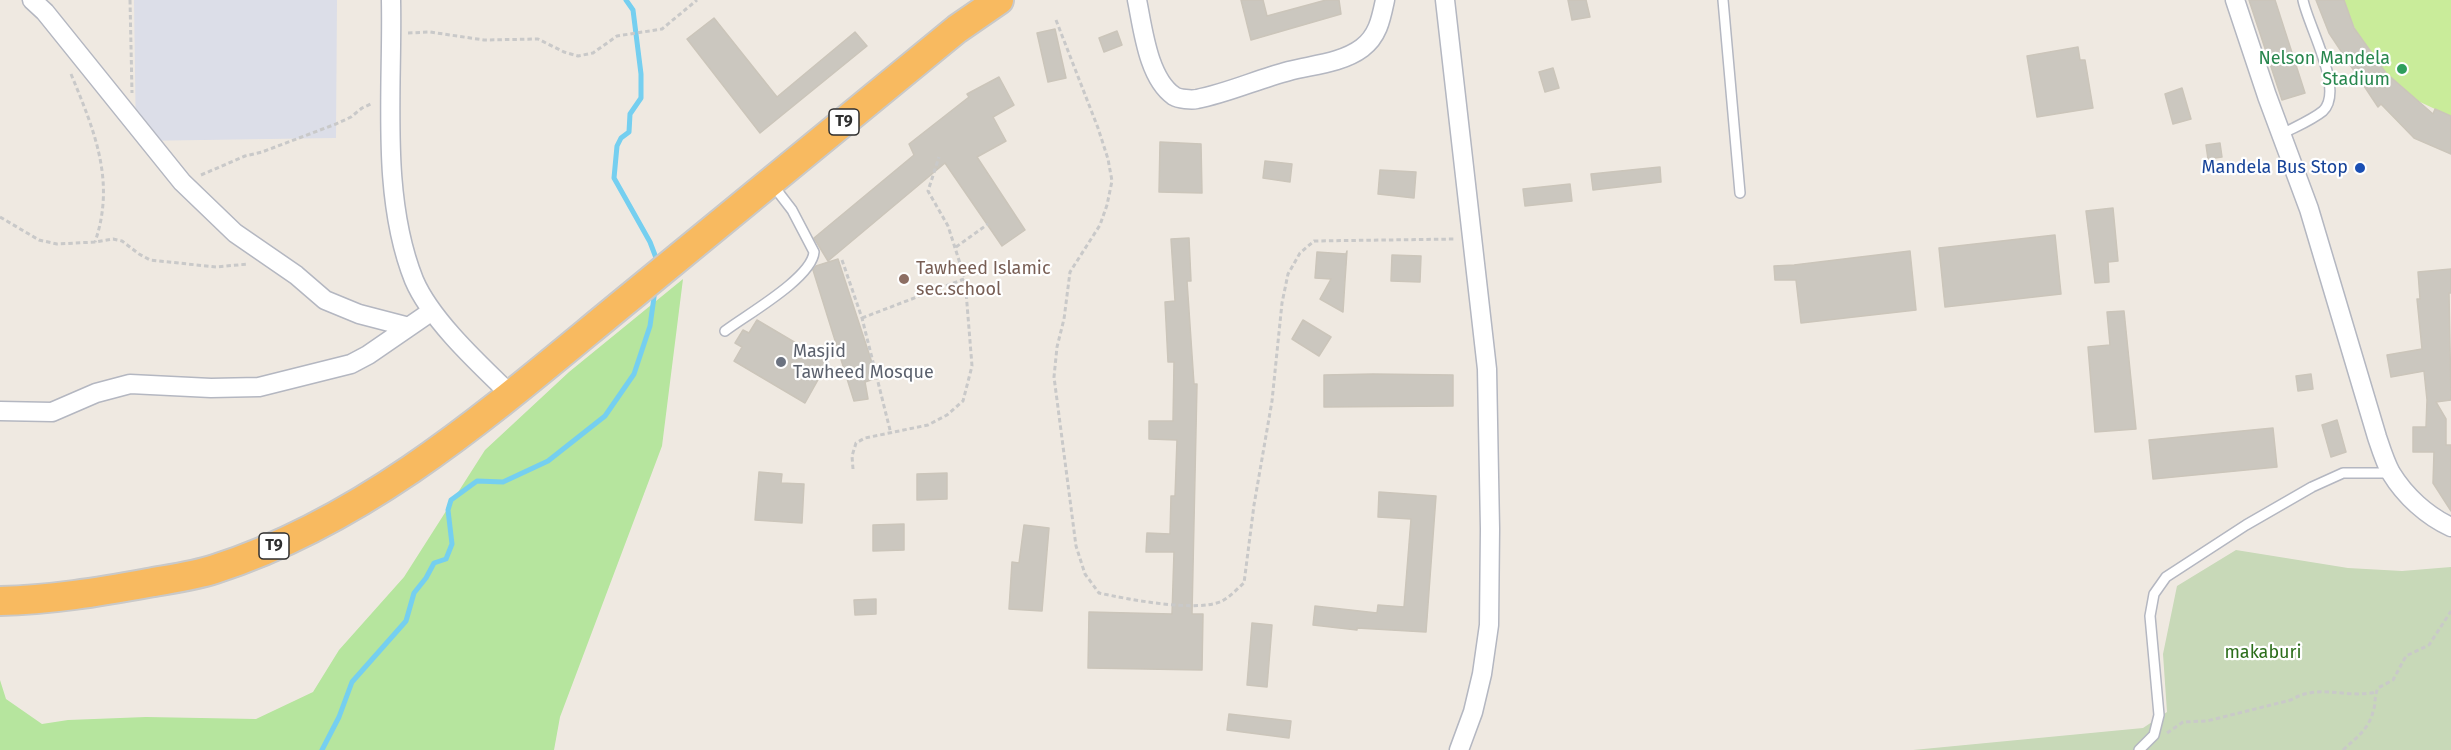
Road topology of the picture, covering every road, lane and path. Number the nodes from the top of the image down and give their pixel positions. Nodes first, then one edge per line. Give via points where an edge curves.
1 (32, 0) edge
2 (130, 0) edge
3 (391, 0) edge
4 (697, 0) edge
5 (999, 0) edge
6 (1137, 0) edge
7 (1385, 0) edge
8 (1445, 0) edge
9 (1723, 0) edge
10 (2235, 0) edge
11 (2303, 0) edge
12 (1056, 20) dead end
13 (392, 37) junction
14 (68, 67) dead end
15 (391, 100) junction
16 (133, 122) junction
17 (2282, 134) junction
18 (939, 158) dead end
19 (182, 182) junction
20 (770, 182) junction
21 (1740, 193) dead end
22 (0, 217) edge
23 (988, 224) dead end
24 (1470, 238) junction
25 (95, 242) junction
26 (956, 247) junction
27 (842, 260) dead end
28 (278, 262) junction
29 (964, 279) junction
30 (432, 311) junction
31 (862, 318) junction
32 (409, 327) junction
33 (725, 331) dead end
34 (510, 394) junction
35 (0, 411) edge
36 (891, 434) junction
37 (853, 469) dead end
38 (2391, 473) junction
39 (2451, 526) edge
40 (0, 602) edge
41 (2451, 611) edge
42 (2376, 692) junction
43 (2154, 735) junction
44 (1459, 750) edge
45 (2139, 750) edge
46 (2343, 750) edge

1 - 16 street
2 - 16 path
3 - 13 street
4 - 13 path via 662,29 617,36 593,53 578,56 538,39 484,40 415,32
5 - 20 highway, T9 via 957,29
6 - 7 street via 1147,50 1159,79 1175,97 1193,100 1334,61 1361,49 1381,22
8 - 24 street
9 - 21 lane
10 - 17 street
11 - 17 lane via 2329,78 2330,99 2323,110
12 - 24 path via 1098,128 1113,181 1100,225 1070,272 1054,377 1076,546 1085,573 1100,593 1146,603 1192,605 1221,601 1244,583 1272,401 1282,303 1288,274 1300,253 1314,241
13 - 15 street
14 - 25 path via 100,150 104,197
15 - 19 path via 369,104 336,124
15 - 30 street via 397,225 415,281
16 - 19 street
17 - 38 street
18 - 26 path via 928,191
19 - 28 street via 235,233
20 - 33 lane via 792,210 814,252 813,260 792,284
20 - 34 highway, T9
22 - 25 path via 39,240 57,244
23 - 26 path
24 - 44 street via 1486,369 1491,577 1482,674
25 - 28 path via 122,241 150,260 198,266
26 - 29 path
27 - 31 path
28 - 32 street via 325,300 358,314
29 - 31 path
29 - 36 path via 972,366 963,401 928,425
30 - 32 street
30 - 34 street
31 - 36 path
32 - 35 street via 351,364 259,387 130,384 96,393 52,412
34 - 40 highway, T9 via 385,487 269,549 213,570 87,594
36 - 37 path via 856,443
38 - 39 street via 2420,507
38 - 43 lane via 2343,473 2312,487 2166,577 2154,594 2150,616 2159,715
41 - 42 path via 2429,645 2406,656 2393,680
42 - 43 path via 2360,696 2311,692 2207,721 2183,722 2171,732
42 - 46 path via 2374,710 2365,730
43 - 45 lane

